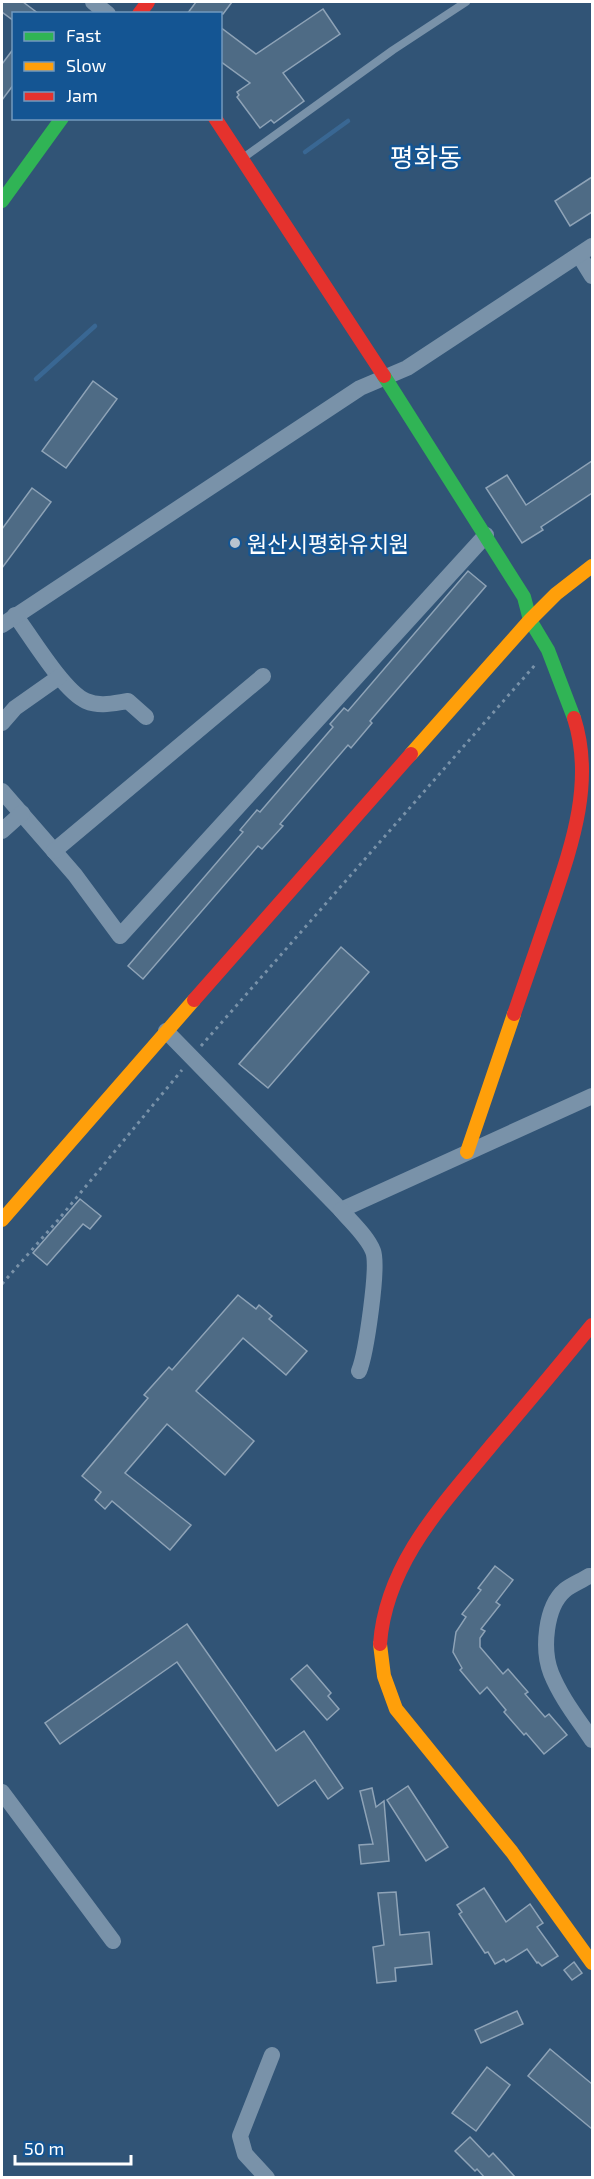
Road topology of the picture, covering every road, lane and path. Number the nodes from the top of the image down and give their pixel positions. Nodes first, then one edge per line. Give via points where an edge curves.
1 (93, 2) edge
2 (466, 2) edge
3 (106, 12) edge
4 (61, 120) edge
5 (216, 120) edge
6 (243, 158) junction
7 (2, 201) edge
8 (586, 250) edge
9 (592, 276) edge
10 (385, 378) junction
11 (486, 535) junction
12 (592, 566) edge
13 (15, 615) junction
14 (530, 621) junction
15 (2, 625) edge
16 (548, 650) junction
17 (263, 676) dead end
18 (59, 677) junction
19 (146, 717) dead end
20 (2, 723) edge
21 (586, 725) edge
22 (2, 791) edge
23 (21, 813) junction
24 (2, 831) edge
25 (54, 851) junction
26 (166, 1030) junction
27 (201, 1046) dead end
28 (186, 1064) dead end
29 (592, 1096) edge
30 (467, 1152) junction
31 (341, 1210) junction
32 (2, 1220) edge
33 (2, 1284) edge
34 (592, 1325) edge
35 (359, 1371) dead end
36 (592, 1576) edge
37 (592, 1740) edge
38 (2, 1792) edge
39 (113, 1941) dead end
40 (592, 1963) edge
41 (272, 2055) dead end
42 (267, 2178) edge

1 - 3 street
2 - 6 lane
4 - 7 main road
5 - 6 main road
6 - 10 main road
8 - 9 street
8 - 10 street via 407,368
10 - 11 main road
10 - 13 street via 360,387
11 - 14 main road via 524,597
11 - 25 street via 120,936
12 - 14 main road
13 - 15 street
13 - 18 street
14 - 16 main road
14 - 26 main road
16 - 21 main road
16 - 27 path
17 - 25 street
18 - 19 street via 85,701 104,705 128,701
18 - 20 street via 15,708
21 - 30 main road via 577,830
22 - 23 street
23 - 24 street
23 - 25 street
26 - 31 street
26 - 32 main road
28 - 33 path
29 - 30 street
30 - 31 street
31 - 35 street via 374,1252 369,1319
34 - 40 main road via 444,1503 406,1558 391,1589 382,1621 380,1649 384,1676 396,1709 512,1852
36 - 37 street via 565,1590 555,1602 547,1624 550,1671
38 - 39 street
41 - 42 street via 240,2136 245,2154

